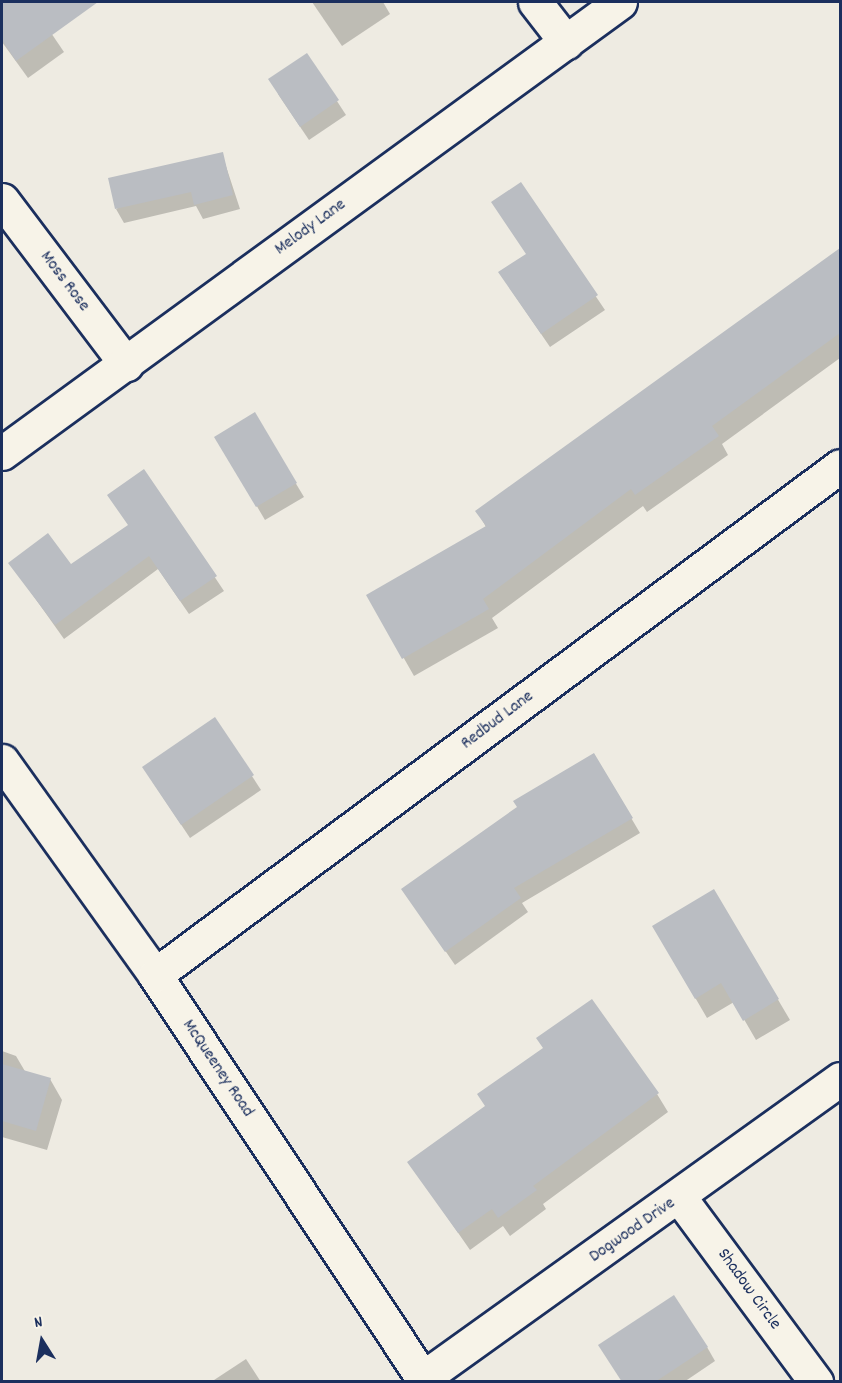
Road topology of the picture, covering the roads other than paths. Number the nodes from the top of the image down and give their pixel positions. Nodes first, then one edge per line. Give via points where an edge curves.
1 (535, 2) edge
2 (620, 2) edge
3 (566, 42) junction
4 (2, 200) edge
5 (126, 364) junction
6 (2, 453) edge
7 (840, 466) edge
8 (2, 761) edge
9 (155, 975) junction
10 (840, 1079) edge
11 (680, 1198) junction
12 (424, 1380) edge
13 (816, 1382) edge

1 - 3 street
2 - 3 street, Melody Lane
3 - 5 street, Melody Lane
4 - 5 street, Moss Rose
5 - 6 street, Melody Lane
7 - 9 street, Redbud Lane
8 - 9 street, McQueeney Road
9 - 12 street, McQueeney Road
10 - 11 street, Dogwood Drive
11 - 12 street, Dogwood Drive
11 - 13 street, Shadow Circle

